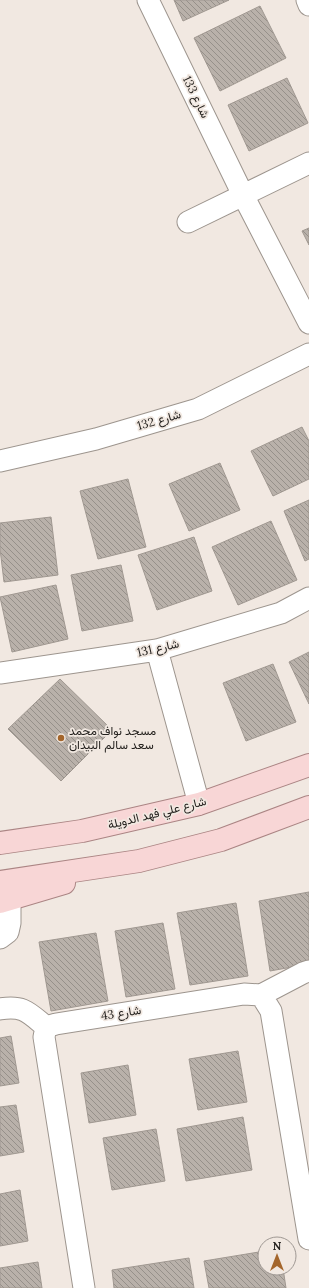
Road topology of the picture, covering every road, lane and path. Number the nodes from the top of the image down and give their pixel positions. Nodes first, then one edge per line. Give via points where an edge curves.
1 (148, 0) edge
2 (307, 0) edge
3 (309, 5) edge
4 (309, 163) edge
5 (243, 194) junction
6 (188, 222) dead end
7 (309, 323) edge
8 (309, 354) edge
9 (0, 461) edge
10 (309, 598) edge
11 (157, 650) junction
12 (0, 673) edge
13 (309, 765) edge
14 (199, 804) junction
15 (309, 807) edge
16 (0, 831) edge
17 (82, 831) junction
18 (0, 843) edge
19 (3, 894) edge
20 (0, 938) edge
21 (309, 971) edge
22 (261, 995) junction
23 (0, 1009) edge
24 (46, 1027) junction
25 (305, 1188) edge
26 (309, 1239) edge
27 (84, 1288) edge

1 - 5 street, شارع 133
2 - 3 street
4 - 5 street
5 - 6 street
5 - 7 street, شارع 133
8 - 9 street, شارع 132 via 198,409 96,439
10 - 11 street, شارع 131 via 281,613
11 - 12 street, شارع 131
11 - 14 street
13 - 14 main road, شارع علي فهد الدويلة
14 - 17 main road, شارع علي فهد الدويلة
15 - 19 main road via 221,840
16 - 17 main road
17 - 18 main road, شارع علي فهد الدويلة
19 - 20 street via 10,923 8,932
21 - 22 street
22 - 24 street, شارع 43 via 244,994
22 - 25 street via 271,1011
23 - 24 street via 11,1007 26,1011
24 - 27 street via 44,1037
25 - 26 street

